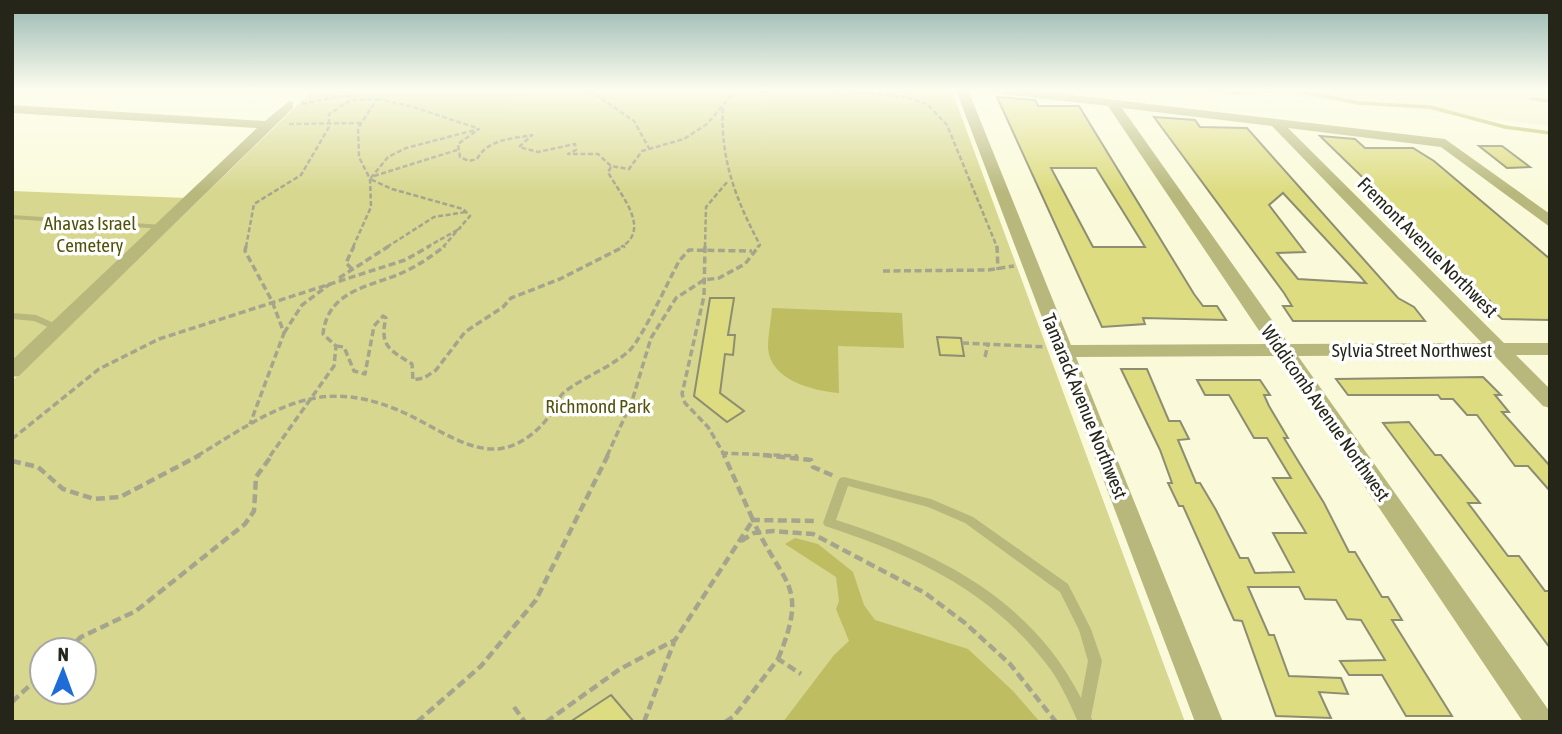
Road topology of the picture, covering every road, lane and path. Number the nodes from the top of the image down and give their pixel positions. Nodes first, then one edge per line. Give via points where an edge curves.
1 (269, 124) edge
2 (301, 124) edge
3 (341, 124) edge
4 (360, 124) edge
5 (465, 124) edge
6 (637, 124) edge
7 (704, 124) edge
8 (721, 124) edge
9 (946, 124) edge
10 (975, 124) edge
11 (1127, 124) edge
12 (1277, 124) edge
13 (1287, 124) edge
14 (329, 125) junction
15 (479, 129) junction
16 (458, 149) junction
17 (650, 150) junction
18 (611, 166) junction
19 (370, 179) junction
20 (729, 180) junction
21 (466, 212) junction
22 (12, 217) edge
23 (1550, 222) edge
24 (466, 225) junction
25 (164, 227) junction
26 (704, 249) junction
27 (752, 251) junction
28 (1030, 267) junction
29 (352, 269) junction
30 (999, 270) junction
31 (883, 271) dead end
32 (704, 280) junction
33 (335, 281) junction
34 (272, 301) junction
35 (12, 316) edge
36 (53, 332) junction
37 (284, 333) junction
38 (962, 343) dead end
39 (988, 344) junction
40 (336, 346) junction
41 (1063, 349) junction
42 (1499, 349) junction
43 (1550, 349) edge
44 (1282, 350) junction
45 (985, 356) dead end
46 (12, 371) edge
47 (313, 397) junction
48 (1550, 401) edge
49 (249, 426) junction
50 (12, 439) edge
51 (721, 453) junction
52 (12, 461) edge
53 (844, 481) junction
54 (753, 520) junction
55 (829, 523) junction
56 (757, 533) junction
57 (740, 542) junction
58 (83, 636) edge
59 (675, 640) junction
60 (778, 659) junction
61 (802, 674) dead end
62 (28, 687) edge
63 (12, 702) edge
64 (514, 707) dead end
65 (432, 712) junction
66 (1085, 720) edge
67 (417, 722) edge
68 (425, 722) edge
69 (525, 722) edge
70 (546, 722) edge
71 (644, 722) edge
72 (725, 722) edge
73 (1056, 722) edge
74 (1209, 722) edge
75 (1540, 722) edge

1 - 25 street
2 - 14 path
3 - 14 path
4 - 19 path via 359,157
5 - 15 path
6 - 17 path via 646,134
7 - 17 path via 685,141
8 - 20 path
9 - 30 path via 997,240
10 - 28 street, Tamarack Avenue Northwest
11 - 44 street, Widdicomb Avenue Northwest
12 - 42 street, Fremont Avenue Northwest
13 - 23 street via 1445,143
14 - 34 path via 301,175 254,204 245,251
15 - 16 path via 458,144
15 - 19 path via 406,148 388,157
16 - 18 path via 460,157 470,161 481,157 490,144 532,135 519,148 522,151 575,144 576,150 568,154 598,154
16 - 19 path
17 - 18 path via 642,151 633,167
18 - 40 path via 608,172 634,216 632,238 626,245 511,298 465,332 436,370 424,378 413,380 412,364 389,349 382,334 383,316 374,326 365,374 354,371 344,347
19 - 21 path
19 - 29 path via 370,207 346,263
20 - 26 path via 706,207
20 - 27 path via 760,245
21 - 24 path via 470,216
21 - 29 path via 434,217
22 - 25 lane
24 - 33 path via 405,260
24 - 40 path via 423,262 353,289 323,325 323,334
25 - 36 street
26 - 27 path
26 - 32 path
26 - 47 path via 689,250 679,261 631,349 563,392 551,414 528,438 510,448 489,449 461,440 383,402
27 - 32 path via 745,264 719,278
28 - 30 path
28 - 41 street, Tamarack Avenue Northwest
29 - 33 path
30 - 31 path
32 - 51 path via 682,394
32 - 65 path via 676,298 651,338 632,401 536,600 481,666
33 - 34 path
33 - 37 path via 302,305
34 - 37 path
34 - 50 path via 159,340 99,369
35 - 36 lane via 46,321
36 - 46 street
37 - 49 path
38 - 39 path
39 - 41 path
39 - 45 path
40 - 47 path via 334,366
41 - 44 street, Sylvia Street Northwest
41 - 74 street, Tamarack Avenue Northwest
42 - 43 street, Sylvia Street Northwest
42 - 44 street, Sylvia Street Northwest
42 - 48 street, Fremont Avenue Northwest
44 - 75 street, Widdicomb Avenue Northwest
47 - 49 path via 275,409
47 - 58 path via 256,477 254,510 246,524 136,611
49 - 52 path via 120,497 94,499 63,489 38,467
51 - 53 path via 797,456
51 - 54 path
53 - 55 lane
53 - 66 lane via 931,503 969,520 1064,588 1095,661
54 - 55 path
54 - 56 path
54 - 57 path
55 - 66 lane via 885,539 975,586 1015,619 1056,666
56 - 57 path
56 - 60 path via 794,589 789,634
56 - 73 path via 813,534 925,593 1010,664
57 - 59 path
59 - 70 path via 620,669
59 - 71 path
60 - 61 path
60 - 72 path
62 - 63 path
64 - 69 path
65 - 67 path
65 - 68 path

